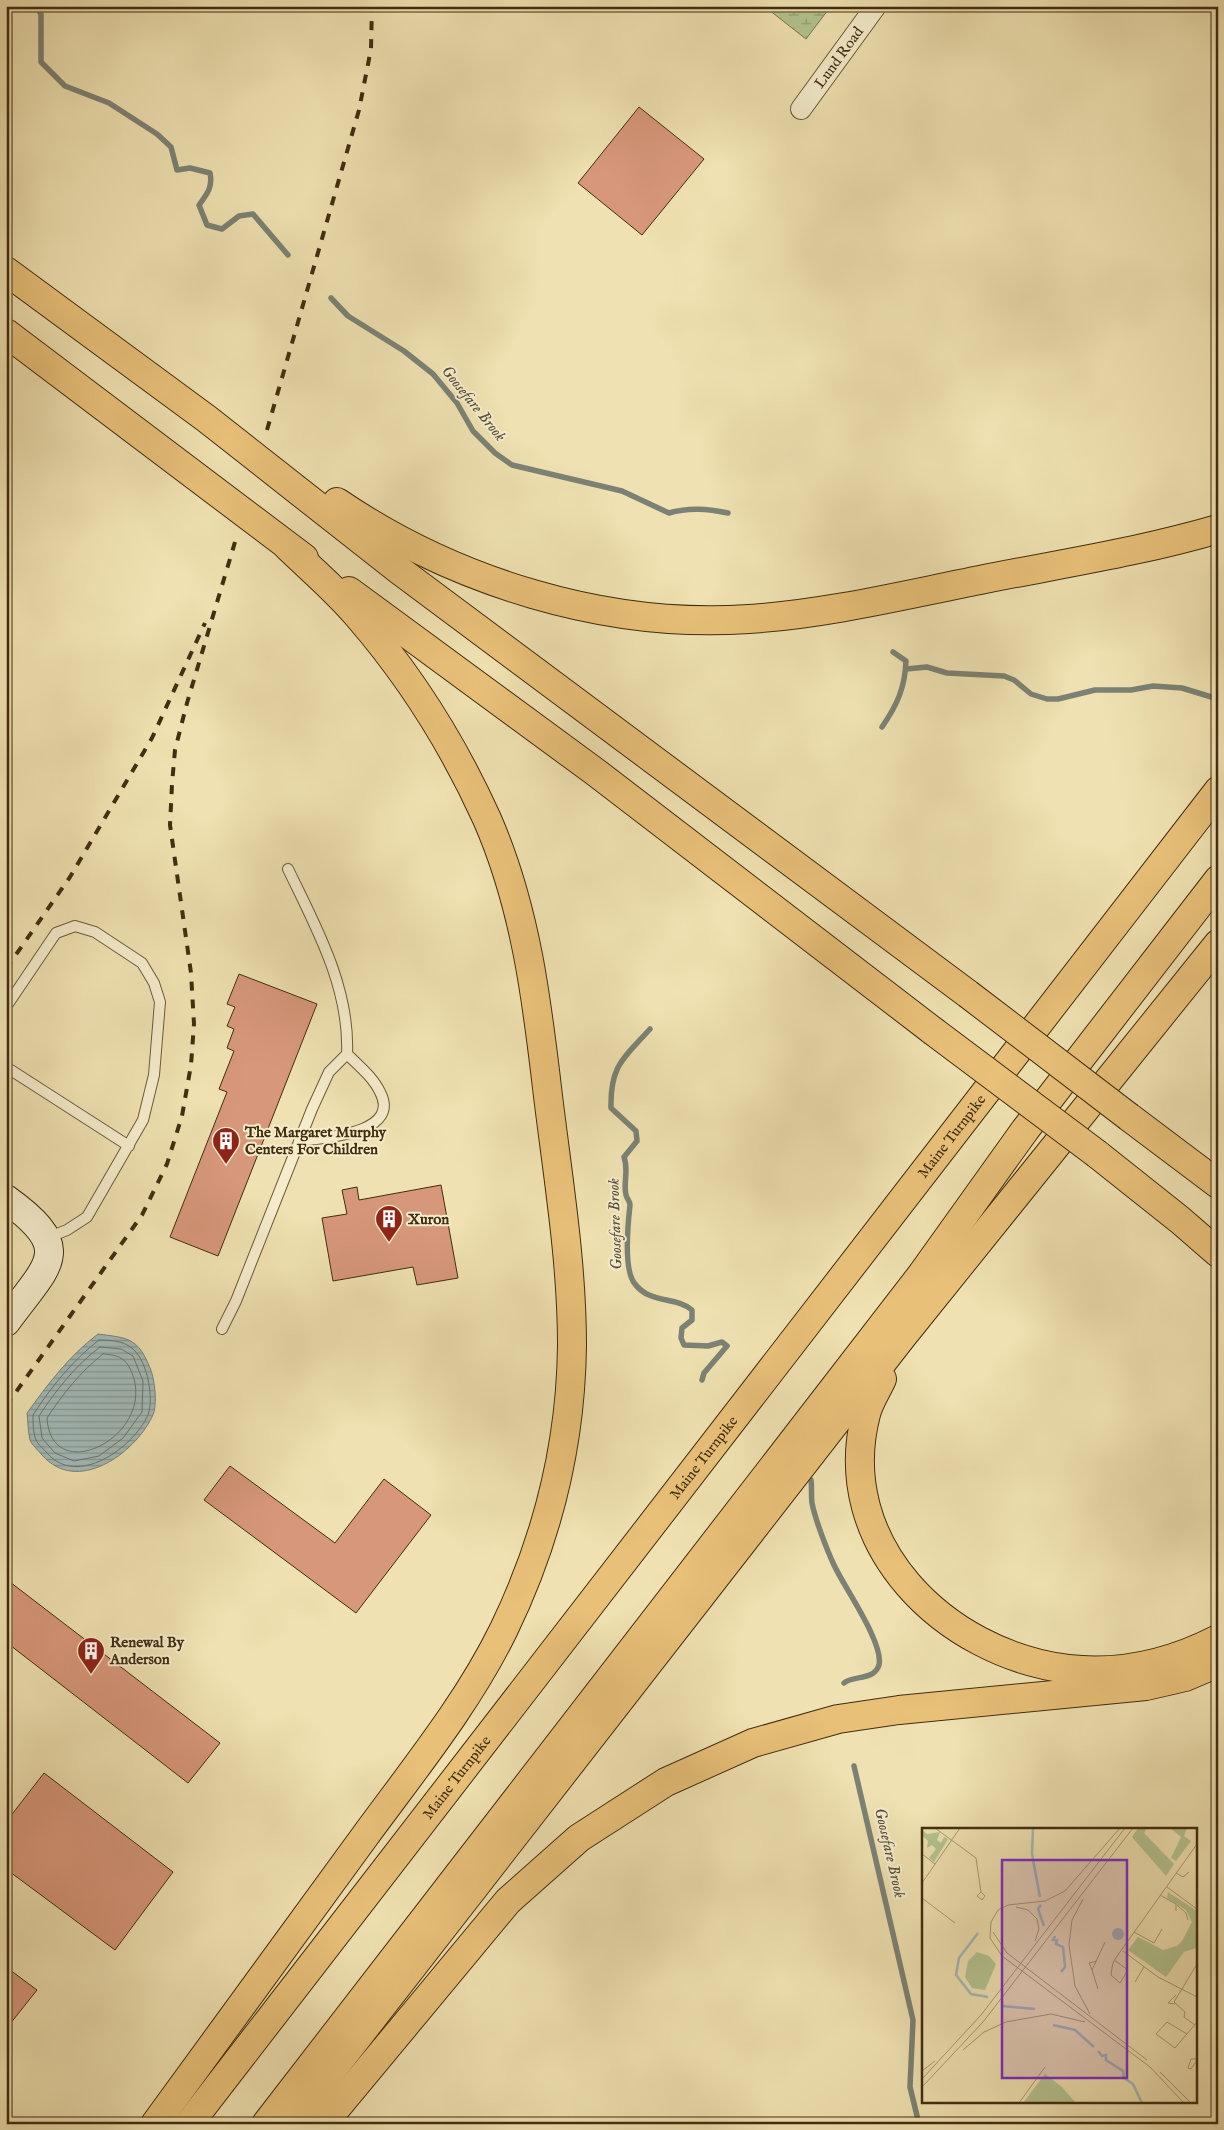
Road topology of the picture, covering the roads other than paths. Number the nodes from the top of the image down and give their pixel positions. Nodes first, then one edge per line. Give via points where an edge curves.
1 (876, 6) edge
2 (801, 109) dead end
3 (6, 271) edge
4 (6, 333) edge
5 (207, 419) junction
6 (1218, 529) edge
7 (288, 547) junction
8 (1218, 791) edge
9 (288, 869) dead end
10 (1218, 880) edge
11 (1218, 944) edge
12 (6, 1007) edge
13 (347, 1054) junction
14 (6, 1067) edge
15 (299, 1141) junction
16 (129, 1146) junction
17 (1218, 1184) edge
18 (6, 1199) edge
19 (47, 1238) junction
20 (1218, 1253) edge
21 (6, 1322) edge
22 (222, 1329) dead end
23 (902, 1337) junction
24 (1218, 1639) edge
25 (1218, 1663) edge
26 (155, 2124) edge
27 (188, 2124) edge
28 (266, 2124) edge
29 (290, 2124) edge
30 (323, 2124) edge

1 - 2 street, Lund Road
3 - 5 highway
4 - 7 highway
5 - 6 highway via 348,510 432,556 530,594 594,609 665,618 746,619 818,612 1110,554
5 - 17 highway, bridge via 398,570
7 - 20 highway, bridge via 594,770 1097,1154
7 - 26 highway via 357,614 432,717 469,783 502,858 523,926 538,1004 570,1298 570,1385 552,1498 532,1562 503,1631 451,1720
8 - 27 highway, Maine Turnpike
9 - 13 lane via 324,943 335,975 348,1033
10 - 28 highway via 1026,1130 922,1274
11 - 23 highway
12 - 16 lane via 56,933 75,926 95,932 142,963 154,983 160,1002 159,1037 143,1120
13 - 15 lane via 329,1072
13 - 15 lane via 381,1093 383,1109 378,1121 363,1130
14 - 16 lane
15 - 22 lane
16 - 19 lane via 87,1217 68,1230
18 - 19 street via 38,1224
19 - 21 street via 50,1253 47,1263
23 - 24 highway via 866,1412 861,1472 871,1521 885,1553 902,1579 926,1604 969,1635 1007,1654 1068,1669 1139,1667 1181,1656
23 - 29 highway
25 - 30 highway via 1185,1677 1146,1686 838,1719 753,1743 666,1782 580,1838 508,1901

